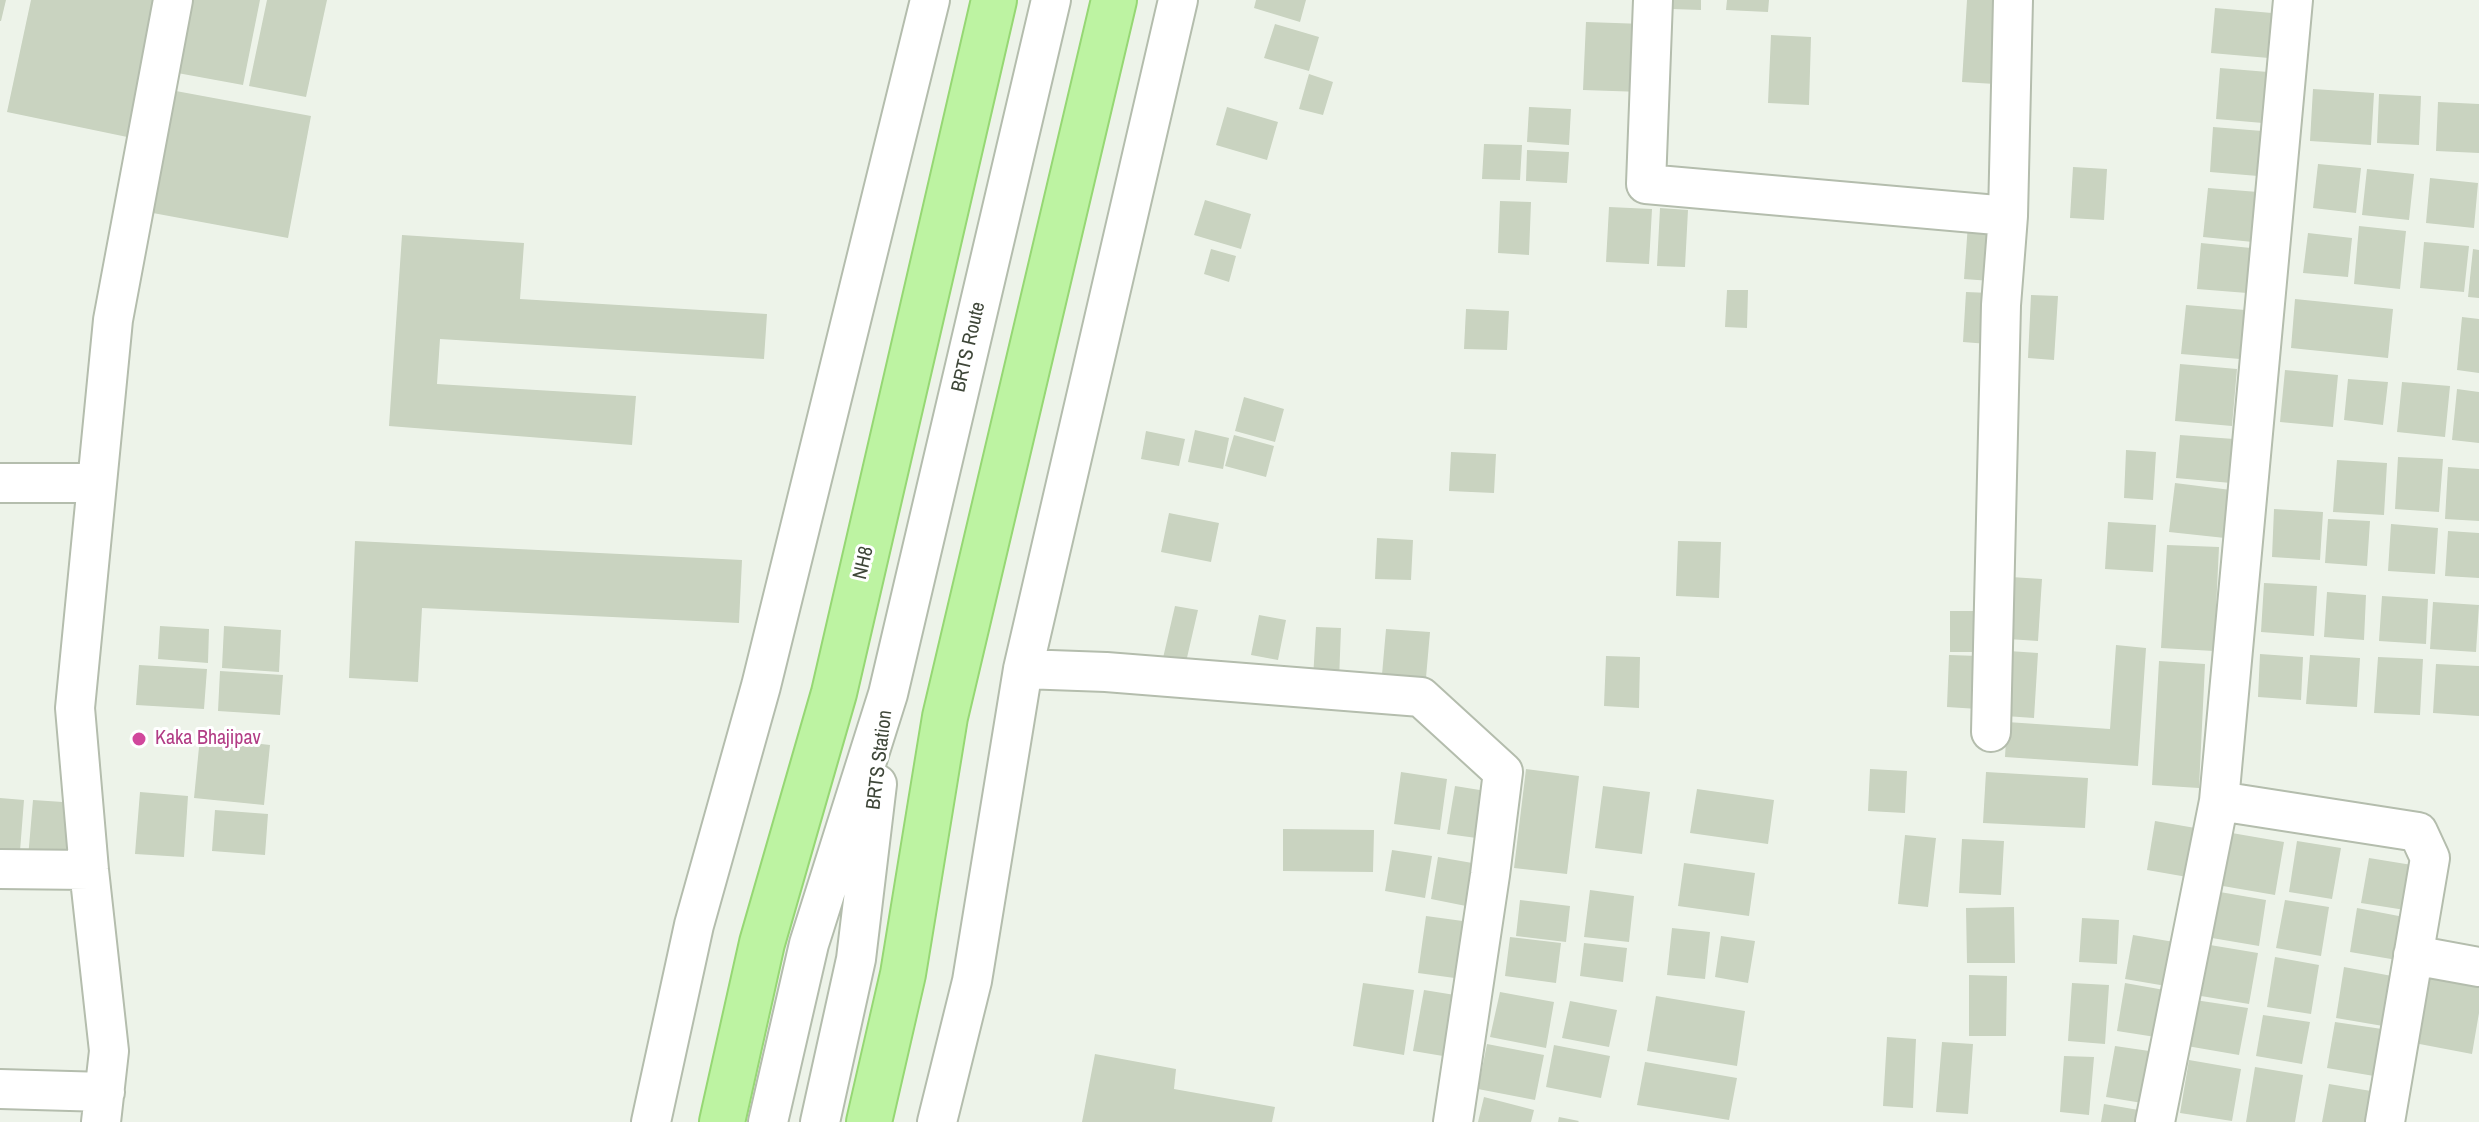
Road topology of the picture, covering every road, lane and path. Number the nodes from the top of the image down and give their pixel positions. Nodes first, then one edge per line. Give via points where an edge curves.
1 (173, 0) edge
2 (930, 0) edge
3 (994, 0) edge
4 (1051, 0) edge
5 (1114, 0) edge
6 (1178, 0) edge
7 (1653, 0) edge
8 (2013, 0) edge
9 (2293, 0) edge
10 (2008, 216) junction
11 (0, 483) edge
12 (97, 483) junction
13 (1023, 669) junction
14 (888, 694) junction
15 (1991, 732) dead end
16 (2219, 801) junction
17 (0, 869) edge
18 (89, 870) junction
19 (2413, 955) junction
20 (2479, 967) edge
21 (0, 1089) edge
22 (103, 1107) edge
23 (651, 1122) edge
24 (722, 1122) edge
25 (768, 1122) edge
26 (820, 1122) edge
27 (869, 1122) edge
28 (937, 1122) edge
29 (1453, 1122) edge
30 (2155, 1122) edge
31 (2385, 1122) edge

1 - 12 street via 113,320
2 - 23 street via 761,686 694,925
3 - 24 main road, NH8 via 834,693 762,943
4 - 14 street, BRTS Route
5 - 27 main road via 945,717 903,974
6 - 13 street
7 - 10 street via 1646,184
8 - 10 street
9 - 16 street
10 - 15 street via 2001,305
11 - 12 street
12 - 18 street via 75,708
13 - 28 street via 972,981
13 - 29 street via 1421,697 1503,772
14 - 25 street, BRTS Station via 809,944
14 - 26 street, BRTS Station via 856,959
16 - 19 street via 2418,832 2430,858
16 - 30 street
17 - 18 street
18 - 22 street via 109,1051
19 - 20 street
19 - 31 street
21 - 22 street

